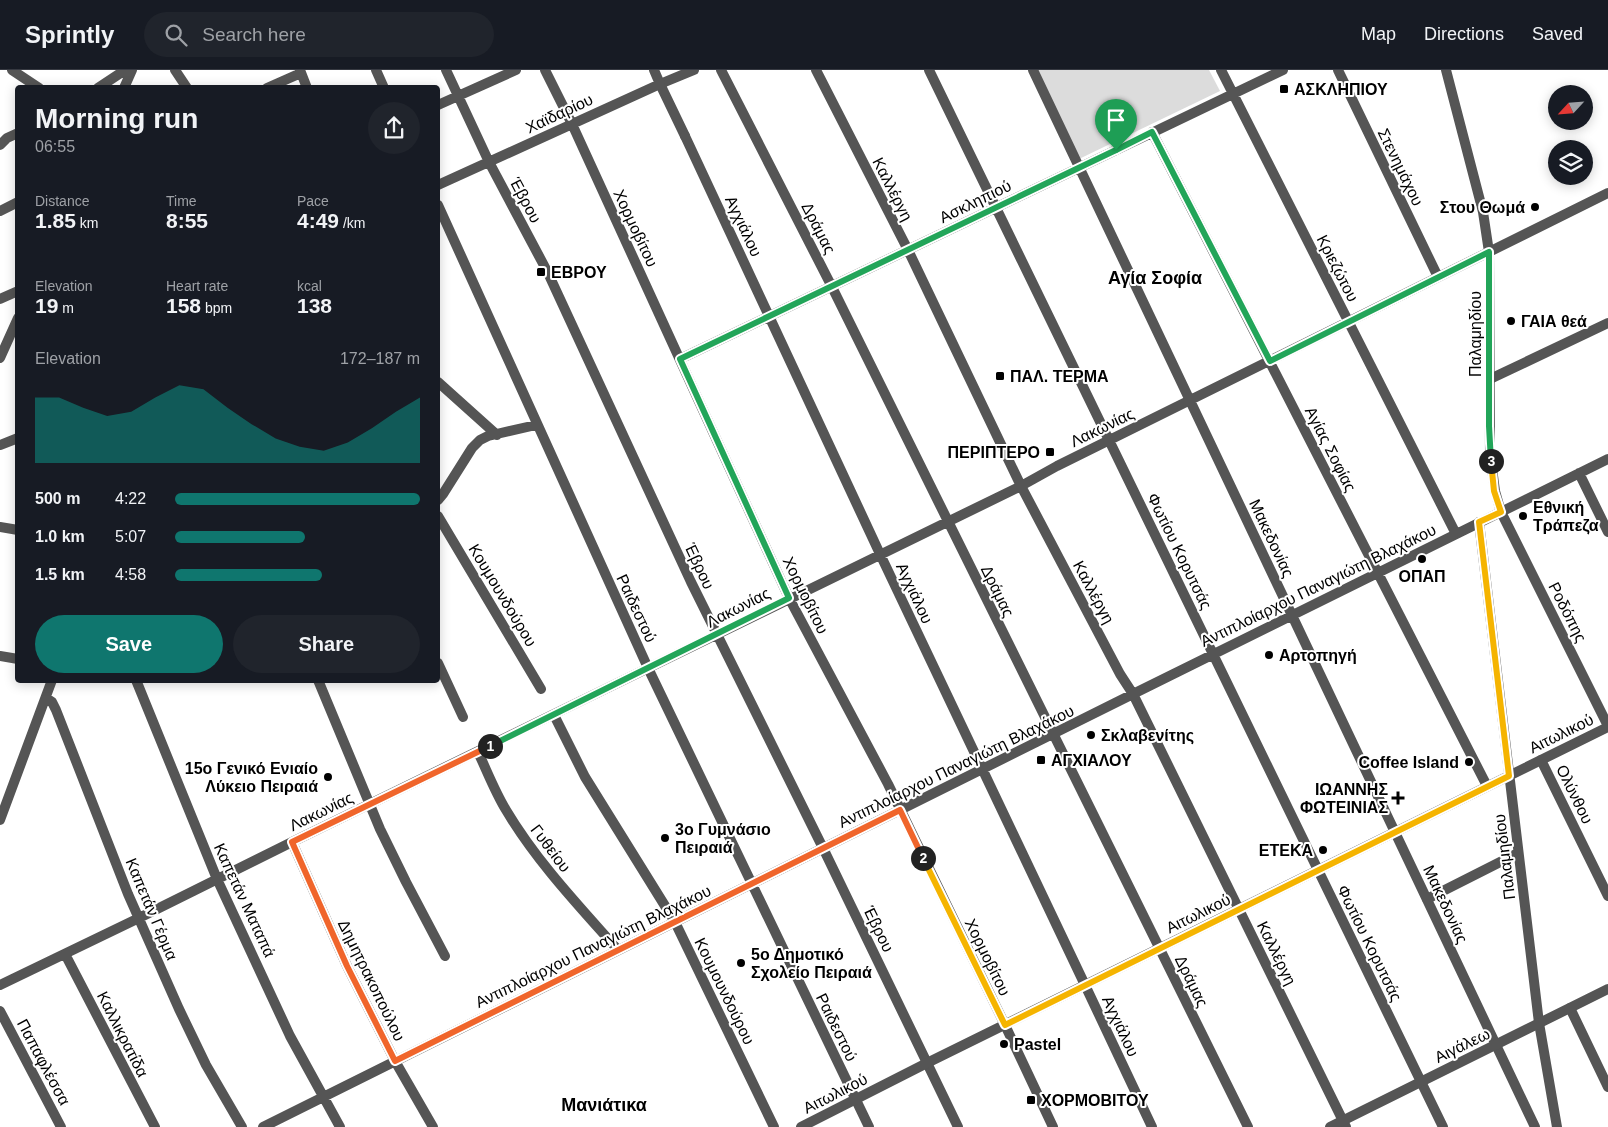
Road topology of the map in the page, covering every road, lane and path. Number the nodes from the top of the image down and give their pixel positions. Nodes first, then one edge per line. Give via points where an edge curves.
1 (12, 70) edge
2 (125, 70) edge
3 (132, 70) edge
4 (175, 70) edge
5 (376, 70) edge
6 (446, 70) edge
7 (516, 70) edge
8 (545, 70) edge
9 (654, 70) edge
10 (694, 70) edge
11 (721, 70) edge
12 (816, 70) edge
13 (929, 70) edge
14 (1033, 70) edge
15 (1220, 70) edge
16 (1283, 70) edge
17 (1338, 70) edge
18 (1446, 70) edge
19 (300, 71) edge
20 (660, 84) junction
21 (34, 85) edge
22 (102, 85) edge
23 (125, 85) edge
24 (185, 85) edge
25 (274, 85) edge
26 (307, 85) edge
27 (383, 85) edge
28 (1233, 94) junction
29 (458, 96) junction
30 (440, 104) edge
31 (572, 124) junction
32 (1150, 129) junction
33 (15, 134) edge
34 (0, 145) edge
35 (489, 162) junction
36 (1079, 167) junction
37 (440, 184) edge
38 (1608, 193) edge
39 (15, 204) edge
40 (996, 208) junction
41 (440, 210) edge
42 (0, 211) edge
43 (908, 250) junction
44 (1489, 252) junction
45 (1438, 277) junction
46 (832, 287) junction
47 (15, 292) edge
48 (0, 299) edge
49 (770, 316) junction
50 (1348, 322) junction
51 (1608, 323) edge
52 (15, 325) edge
53 (0, 358) edge
54 (680, 359) junction
55 (1270, 361) junction
56 (1490, 379) junction
57 (440, 384) edge
58 (1190, 401) junction
59 (536, 426) junction
60 (497, 435) junction
61 (15, 439) edge
62 (1109, 440) junction
63 (0, 445) edge
64 (1608, 459) edge
65 (1579, 473) junction
66 (1021, 486) junction
67 (440, 498) edge
68 (1501, 512) junction
69 (440, 519) edge
70 (947, 521) junction
71 (1479, 522) junction
72 (0, 527) edge
73 (15, 530) edge
74 (1608, 532) edge
75 (1456, 534) junction
76 (880, 554) junction
77 (1378, 572) junction
78 (789, 598) junction
79 (1292, 615) junction
80 (717, 634) junction
81 (1213, 654) junction
82 (0, 656) edge
83 (15, 658) edge
84 (440, 667) edge
85 (648, 668) junction
86 (51, 683) edge
87 (137, 683) edge
88 (319, 683) edge
89 (541, 689) dead end
90 (1132, 694) junction
91 (46, 698) junction
92 (554, 715) junction
93 (463, 717) dead end
94 (1608, 726) edge
95 (1053, 735) junction
96 (478, 752) junction
97 (1541, 760) junction
98 (982, 769) junction
99 (1509, 776) junction
100 (1488, 786) junction
101 (370, 804) junction
102 (900, 810) junction
103 (0, 820) edge
104 (1395, 832) junction
105 (292, 842) junction
106 (823, 848) junction
107 (1518, 853) junction
108 (1318, 870) junction
109 (217, 879) junction
110 (751, 884) junction
111 (1608, 896) edge
112 (1427, 899) junction
113 (1239, 909) junction
114 (139, 918) junction
115 (675, 922) junction
116 (1159, 949) junction
117 (618, 950) junction
118 (65, 954) junction
119 (445, 956) dead end
120 (0, 985) edge
121 (1085, 985) junction
122 (1608, 989) edge
123 (1570, 1008) junction
124 (0, 1011) edge
125 (1539, 1024) junction
126 (1005, 1025) junction
127 (1496, 1045) junction
128 (395, 1061) junction
129 (927, 1063) junction
130 (1421, 1082) junction
131 (1608, 1087) edge
132 (324, 1097) junction
133 (855, 1100) junction
134 (1345, 1124) edge
135 (61, 1127) edge
136 (155, 1127) edge
137 (242, 1127) edge
138 (263, 1127) edge
139 (340, 1127) edge
140 (433, 1127) edge
141 (774, 1127) edge
142 (801, 1127) edge
143 (869, 1127) edge
144 (958, 1127) edge
145 (1053, 1127) edge
146 (1152, 1127) edge
147 (1248, 1127) edge
148 (1330, 1127) edge
149 (1443, 1127) edge
150 (1535, 1127) edge
151 (1557, 1127) edge

1 - 21 street
2 - 22 street
3 - 23 street
4 - 24 street
5 - 27 street
6 - 29 street, Έβρου
7 - 29 street
8 - 31 street, Χορμοβίτου
9 - 20 street, Αγχιάλου
10 - 20 street, Χαϊδαρίου
11 - 46 street, Δράμας
12 - 43 street, Καλλέργη
13 - 40 street, Φωτίου Κορυτσάς
14 - 36 street, Μακεδονίας
15 - 28 street, Κριεζώτου
16 - 28 street, Ασκληπιού
17 - 45 street, Στενημάχου
18 - 44 street, Παλαμηδίου via 1483,212
19 - 25 street
19 - 26 street
20 - 31 street, Χαϊδαρίου
20 - 49 street, Αγχιάλου
28 - 32 street, Ασκληπιού
28 - 50 street, Κριεζώτου
29 - 30 street
29 - 35 street, Έβρου
31 - 35 street, Χαϊδαρίου
31 - 54 street, Χορμοβίτου
32 - 36 street, Ασκληπιού
32 - 55 street, Αγίας Σοφίας
33 - 34 street
35 - 37 street, Χαϊδαρίου
35 - 80 street, Έβρου via 548,273
36 - 40 street, Ασκληπιού
36 - 58 street, Μακεδονίας
38 - 44 street, Λακωνίας
39 - 42 street
40 - 43 street, Ασκληπιού
40 - 62 street, Φωτίου Κορυτσάς
41 - 59 street, Ραιδεστού
43 - 46 street, Ασκληπιού
43 - 66 street, Καλλέργη
44 - 45 street, Λακωνίας
44 - 56 street, Παλαμηδίου
45 - 50 street, Λακωνίας
46 - 49 street, Ασκληπιού
46 - 70 street, Δράμας
47 - 48 street
49 - 54 street, Ασκληπιού
49 - 76 street, Αγχιάλου
50 - 55 street, Λακωνίας
50 - 75 street, Κριεζώτου
51 - 56 street
52 - 53 street
54 - 78 street, Χορμοβίτου
55 - 58 street, Λακωνίας
55 - 77 street, Αγίας Σοφίας
56 - 68 street, Παλαμηδίου via 1490,453 1494,491
57 - 60 street
58 - 62 street, Λακωνίας
58 - 79 street, Μακεδονίας
59 - 60 street
59 - 85 street, Ραιδεστού
60 - 67 street via 480,440 472,448
61 - 63 street
62 - 66 street, Λακωνίας
62 - 81 street, Φωτίου Κορυτσάς
64 - 65 street, Αντιπλοίαρχου Παναγιώτη Βλαχάκου
65 - 68 street, Αντιπλοίαρχου Παναγιώτη Βλαχάκου
65 - 74 street
66 - 70 street, Λακωνίας
66 - 90 street, Καλλέργη
68 - 71 street, Αντιπλοίαρχου Παναγιώτη Βλαχάκου
68 - 94 street, Ροδόπης
69 - 89 street, Κουμουνδούρου
70 - 76 street, Λακωνίας
70 - 95 street, Δράμας
71 - 75 street, Αντιπλοίαρχου Παναγιώτη Βλαχάκου
71 - 99 street, Παλαμηδίου
72 - 73 street
75 - 77 street, Αντιπλοίαρχου Παναγιώτη Βλαχάκου
76 - 78 street, Λακωνίας
76 - 98 street, Αγχιάλου
77 - 79 street, Αντιπλοίαρχου Παναγιώτη Βλαχάκου
77 - 100 street, Αγίας Σοφίας
78 - 80 street, Λακωνίας
78 - 102 street, Χορμοβίτου
79 - 81 street, Αντιπλοίαρχου Παναγιώτη Βλαχάκου
79 - 104 street, Μακεδονίας
80 - 85 street, Λακωνίας
80 - 106 street, Έβρου
81 - 90 street, Αντιπλοίαρχου Παναγιώτη Βλαχάκου
81 - 108 street, Φωτίου Κορυτσάς
82 - 83 street
84 - 93 street
85 - 92 street, Λακωνίας
85 - 110 street, Ραιδεστού
86 - 91 street
87 - 109 street, Καπετάν Ματαπά
88 - 101 street
90 - 95 street, Αντιπλοίαρχου Παναγιώτη Βλαχάκου
90 - 113 street, Καλλέργη
91 - 103 street
91 - 114 street, Καπετάν Γέρμα via 56,710
92 - 96 street, Λακωνίας
92 - 115 street, Κουμουνδούρου via 585,777
94 - 97 street, Αιτωλικού
95 - 98 street, Αντιπλοίαρχου Παναγιώτη Βλαχάκου
95 - 116 street, Δράμας
96 - 101 street, Λακωνίας
96 - 117 street, Γυθείου via 506,809 532,850
97 - 99 street, Αιτωλικού
97 - 111 street, Ολύνθου
98 - 102 street, Αντιπλοίαρχου Παναγιώτη Βλαχάκου
98 - 121 street, Αγχιάλου
99 - 100 street, Αιτωλικού
99 - 107 street, Παλαμηδίου
100 - 104 street, Αιτωλικού
101 - 105 street, Λακωνίας
101 - 119 street
102 - 106 street, Αντιπλοίαρχου Παναγιώτη Βλαχάκου
102 - 126 street, Χορμοβίτου
104 - 108 street, Αιτωλικού
104 - 112 street, Μακεδονίας
105 - 109 street, Λακωνίας
105 - 128 street, Δημητρακοπούλου via 347,966
106 - 110 street, Αντιπλοίαρχου Παναγιώτη Βλαχάκου
106 - 129 street, Έβρου
107 - 112 street
107 - 125 street, Παλαμηδίου
108 - 113 street, Αιτωλικού
108 - 130 street, Φωτίου Κορυτσάς
109 - 114 street, Λακωνίας
109 - 132 street, Καπετάν Ματαπά via 290,1036
110 - 115 street, Αντιπλοίαρχου Παναγιώτη Βλαχάκου
110 - 133 street, Ραιδεστού
112 - 127 street, Μακεδονίας
113 - 116 street, Αιτωλικού
113 - 134 street, Καλλέργη
114 - 118 street, Λακωνίας
114 - 137 street, Καπετάν Γέρμα via 192,1037
115 - 117 street, Αντιπλοίαρχου Παναγιώτη Βλαχάκου
115 - 141 street, Κουμουνδούρου
116 - 121 street, Αιτωλικού
116 - 147 street, Δράμας
117 - 128 street, Αντιπλοίαρχου Παναγιώτη Βλαχάκου
118 - 120 street, Λακωνίας
118 - 136 street, Καλλικρατίδα
121 - 126 street, Αιτωλικού
121 - 146 street, Αγχιάλου
122 - 123 street, Αιγάλεω
123 - 125 street, Αιγάλεω
123 - 131 street
124 - 135 street, Παπαφλέσσα
125 - 127 street, Αιγάλεω
125 - 151 street, Παλαμηδίου
126 - 129 street, Αιτωλικού
126 - 145 street, Χορμοβίτου
127 - 130 street, Αιγάλεω
127 - 150 street, Μακεδονίας
128 - 132 street, Αντιπλοίαρχου Παναγιώτη Βλαχάκου
128 - 140 street, Δημητρακοπούλου
129 - 133 street, Αιτωλικού
129 - 144 street, Έβρου
130 - 134 street, Αιγάλεω
130 - 149 street, Φωτίου Κορυτσάς
132 - 138 street, Αντιπλοίαρχου Παναγιώτη Βλαχάκου
132 - 139 street, Καπετάν Ματαπά
133 - 142 street, Αιτωλικού
133 - 143 street, Ραιδεστού
134 - 148 street, Αιγάλεω

